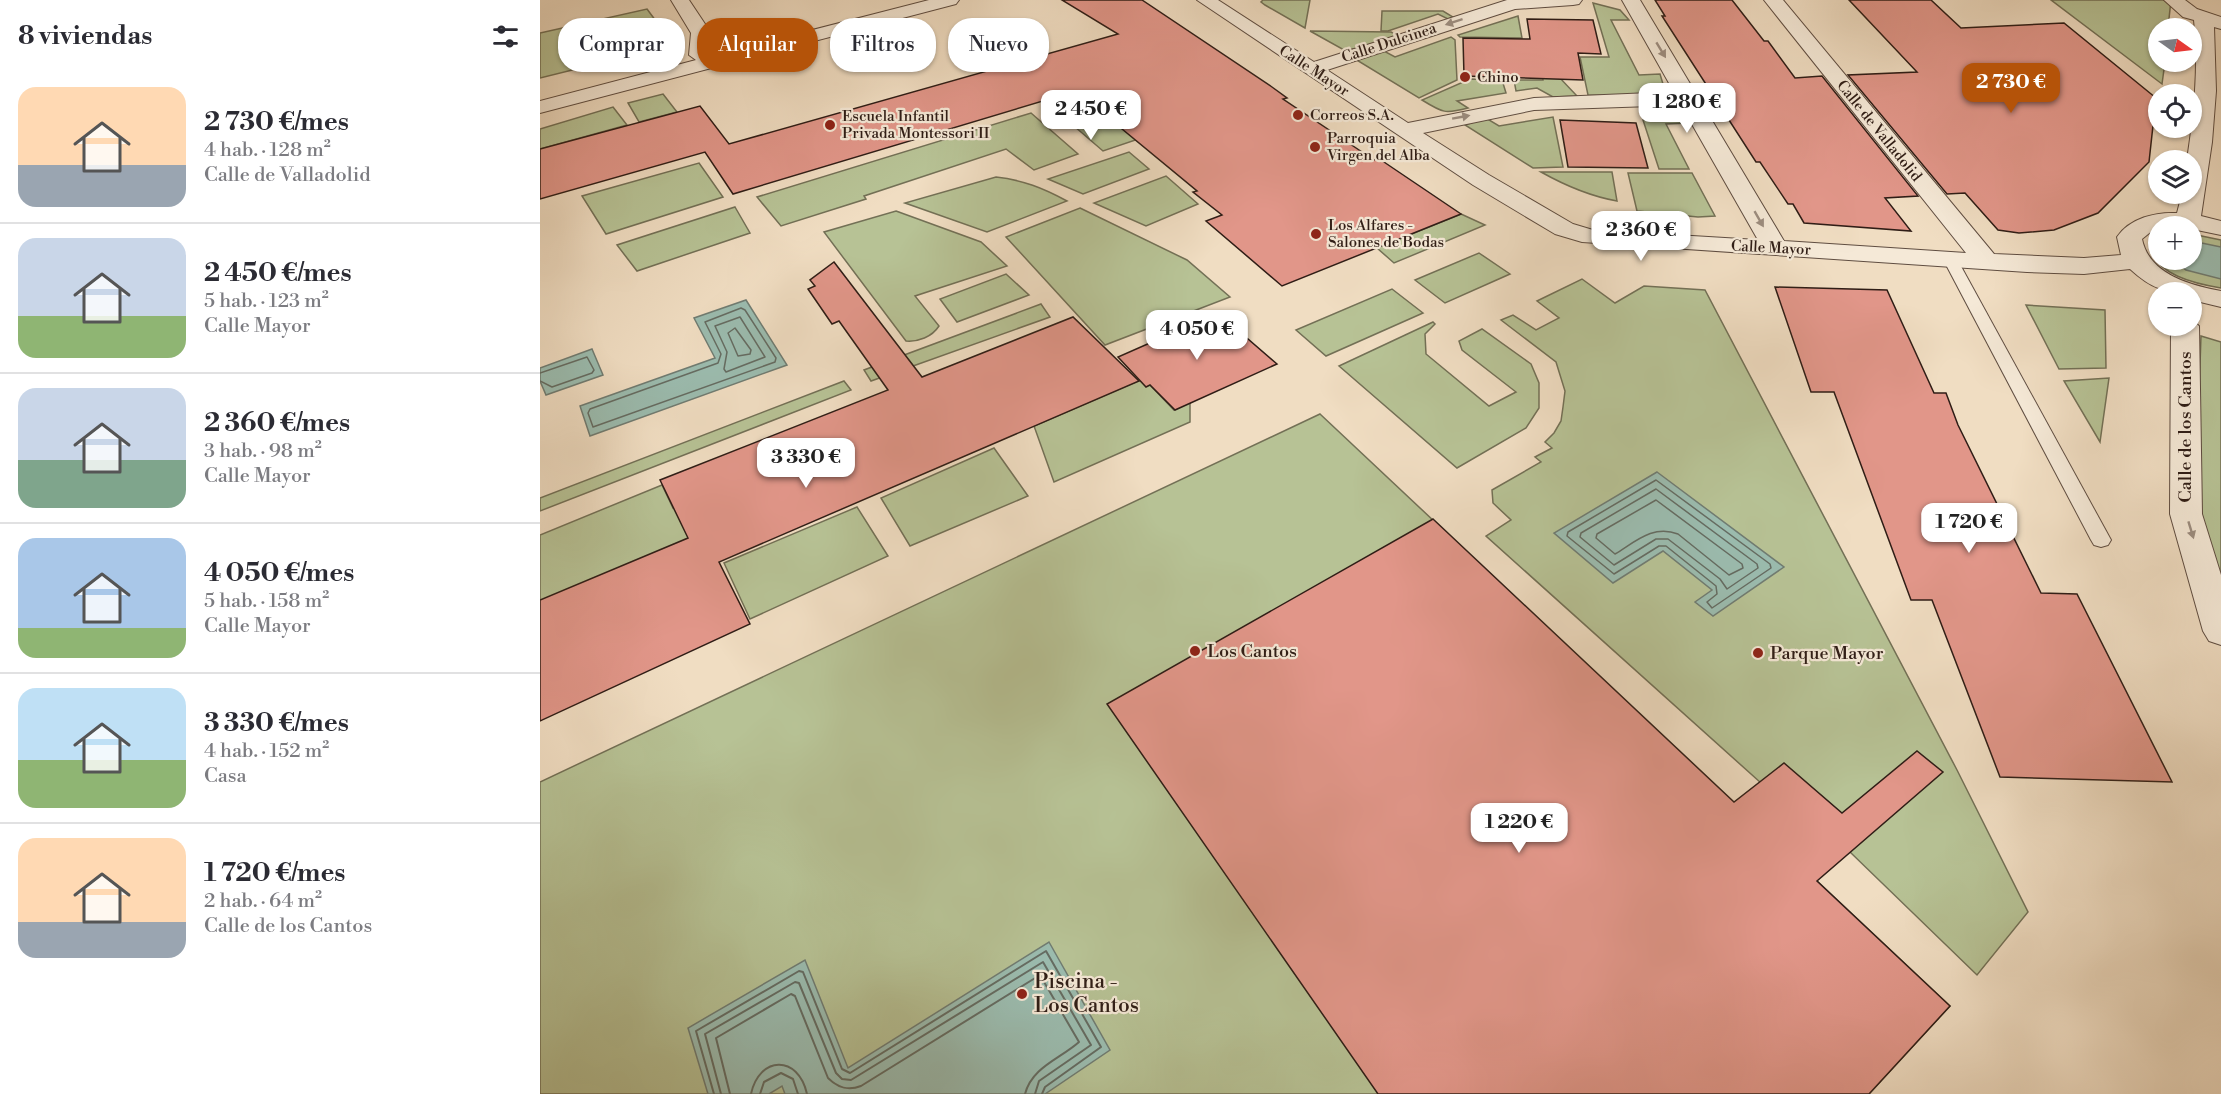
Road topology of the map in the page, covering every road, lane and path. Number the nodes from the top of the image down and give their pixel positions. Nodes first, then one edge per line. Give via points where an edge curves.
1 (680, 0) edge
2 (917, 0) edge
3 (950, 0) edge
4 (1573, 0) edge
5 (1631, 0) edge
6 (1773, 0) edge
7 (2173, 0) edge
8 (1215, 3) edge
9 (2212, 21) edge
10 (818, 25) edge
11 (697, 27) edge
12 (697, 56) edge
13 (1311, 69) junction
14 (540, 97) edge
15 (1689, 98) junction
16 (540, 107) edge
17 (1404, 129) junction
18 (2188, 216) edge
19 (2148, 223) edge
20 (2202, 225) edge
21 (2221, 228) edge
22 (1776, 249) junction
23 (1950, 259) junction
24 (1986, 261) junction
25 (2136, 261) junction
26 (2167, 282) edge
27 (2202, 295) edge
28 (2221, 299) edge
29 (2185, 336) edge
30 (2101, 540) dead end
31 (2221, 631) edge

1 - 11 street
2 - 10 street
3 - 16 street
4 -> 13 street, Calle Dulcinea via 1513,4
5 -> 15 street
6 - 24 street, Calle de Valladolid
7 - 9 street via 2181,8
8 - 13 street, Calle Mayor
9 - 18 street via 2206,48 2201,146
12 - 14 street
13 - 17 street, Calle Mayor
17 -> 15 street via 1534,104
15 -> 22 street
17 - 22 street, Calle Mayor via 1564,229 1618,240
19 - 25 street via 2136,228 2129,237 2129,248
20 - 21 street
22 - 23 street, Calle Mayor
23 - 24 street, Calle Mayor
23 - 30 lane
24 - 25 street, Calle Mayor via 2084,266
25 - 26 street
27 - 28 street
29 -> 31 street, Calle de los Cantos via 2186,514

